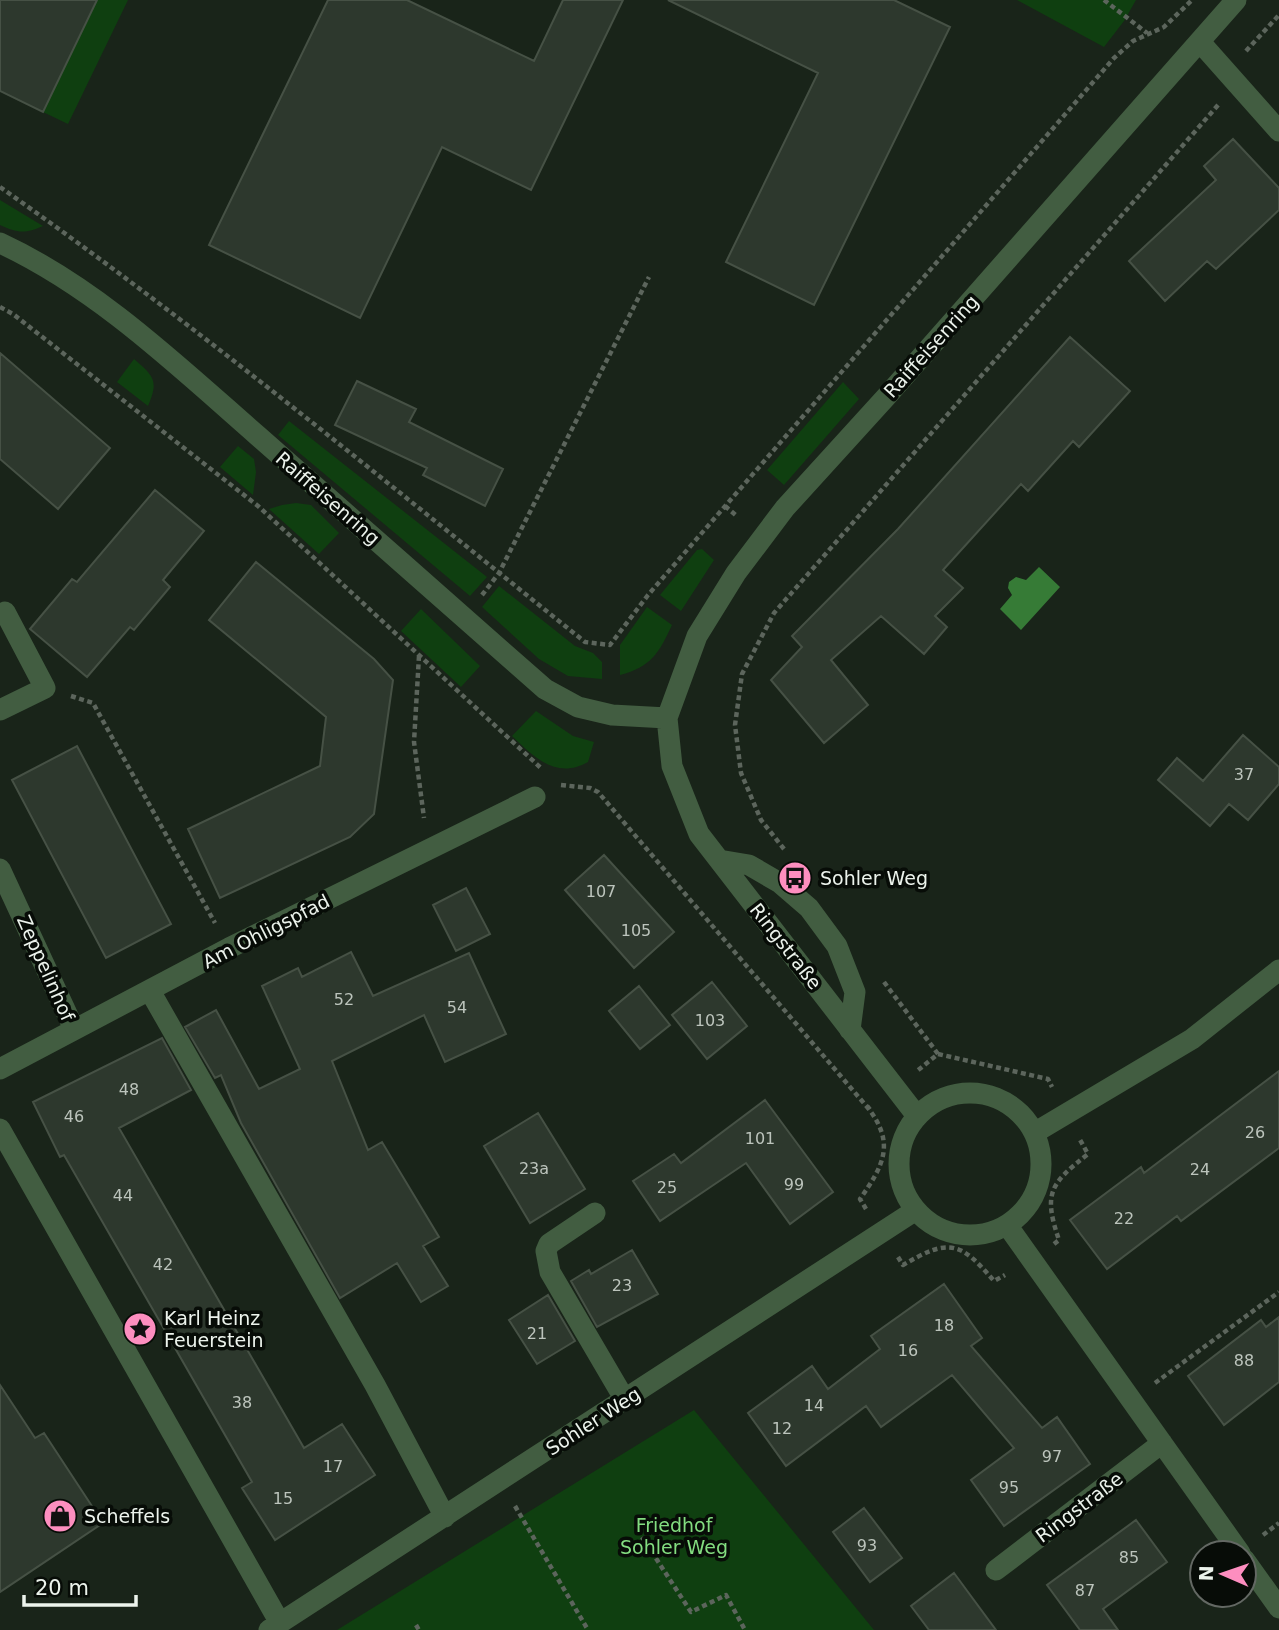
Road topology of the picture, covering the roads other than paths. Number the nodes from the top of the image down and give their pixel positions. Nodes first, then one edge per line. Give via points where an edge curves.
1 (1236, 0) edge
2 (1200, 42) junction
3 (1279, 131) edge
4 (0, 243) edge
5 (5, 612) dead end
6 (0, 710) edge
7 (667, 718) junction
8 (672, 766) joint
9 (535, 797) road end
10 (719, 860) junction
11 (0, 869) edge
12 (1279, 970) edge
13 (150, 990) junction
14 (74, 1028) junction
15 (850, 1030) junction
16 (0, 1069) edge
17 (916, 1116) junction
18 (0, 1129) edge
19 (1034, 1133) junction
20 (916, 1210) junction
21 (595, 1213) dead end
22 (1007, 1225) junction
23 (625, 1400) junction
24 (1162, 1443) junction
25 (445, 1517) junction
26 (1230, 1539) edge
27 (996, 1570) dead end
28 (1258, 1579) edge
29 (1279, 1608) edge
30 (274, 1627) edge

1 - 2 street, Raiffeisenring
2 - 3 street
2 - 7 street, Raiffeisenring via 785,508 736,573 697,636
4 - 7 street, Raiffeisenring via 60,276 189,376 544,689 578,707 612,715
5 - 6 street via 45,688
7 - 8 street, Raiffeisenring
8 - 10 street, Ringstraße via 699,834
9 - 13 street, Am Ohligspfad
10 - 15 street, Ringstraße
10 - 15 street via 749,865 809,908 837,946 855,992
11 - 14 street, Zeppelinhof
12 - 19 street via 1192,1039
13 - 14 street, Am Ohligspfad
13 - 25 street
14 - 16 street, Am Ohligspfad
15 - 17 street, Ringstraße
17 - 19 street via 939,1099 966,1092 994,1096 1018,1111
17 - 20 street via 903,1138 899,1163 903,1188
18 - 30 street
19 - 22 street via 1040,1150 1038,1185 1031,1200
20 - 22 street via 935,1226 958,1234 984,1234
20 - 23 street, Sohler Weg
21 - 23 street via 549,1244 546,1251 550,1272
22 - 24 street
23 - 25 street, Sohler Weg
24 - 26 street
24 - 27 street, Ringstraße
25 - 30 street, Sohler Weg
28 - 29 street

